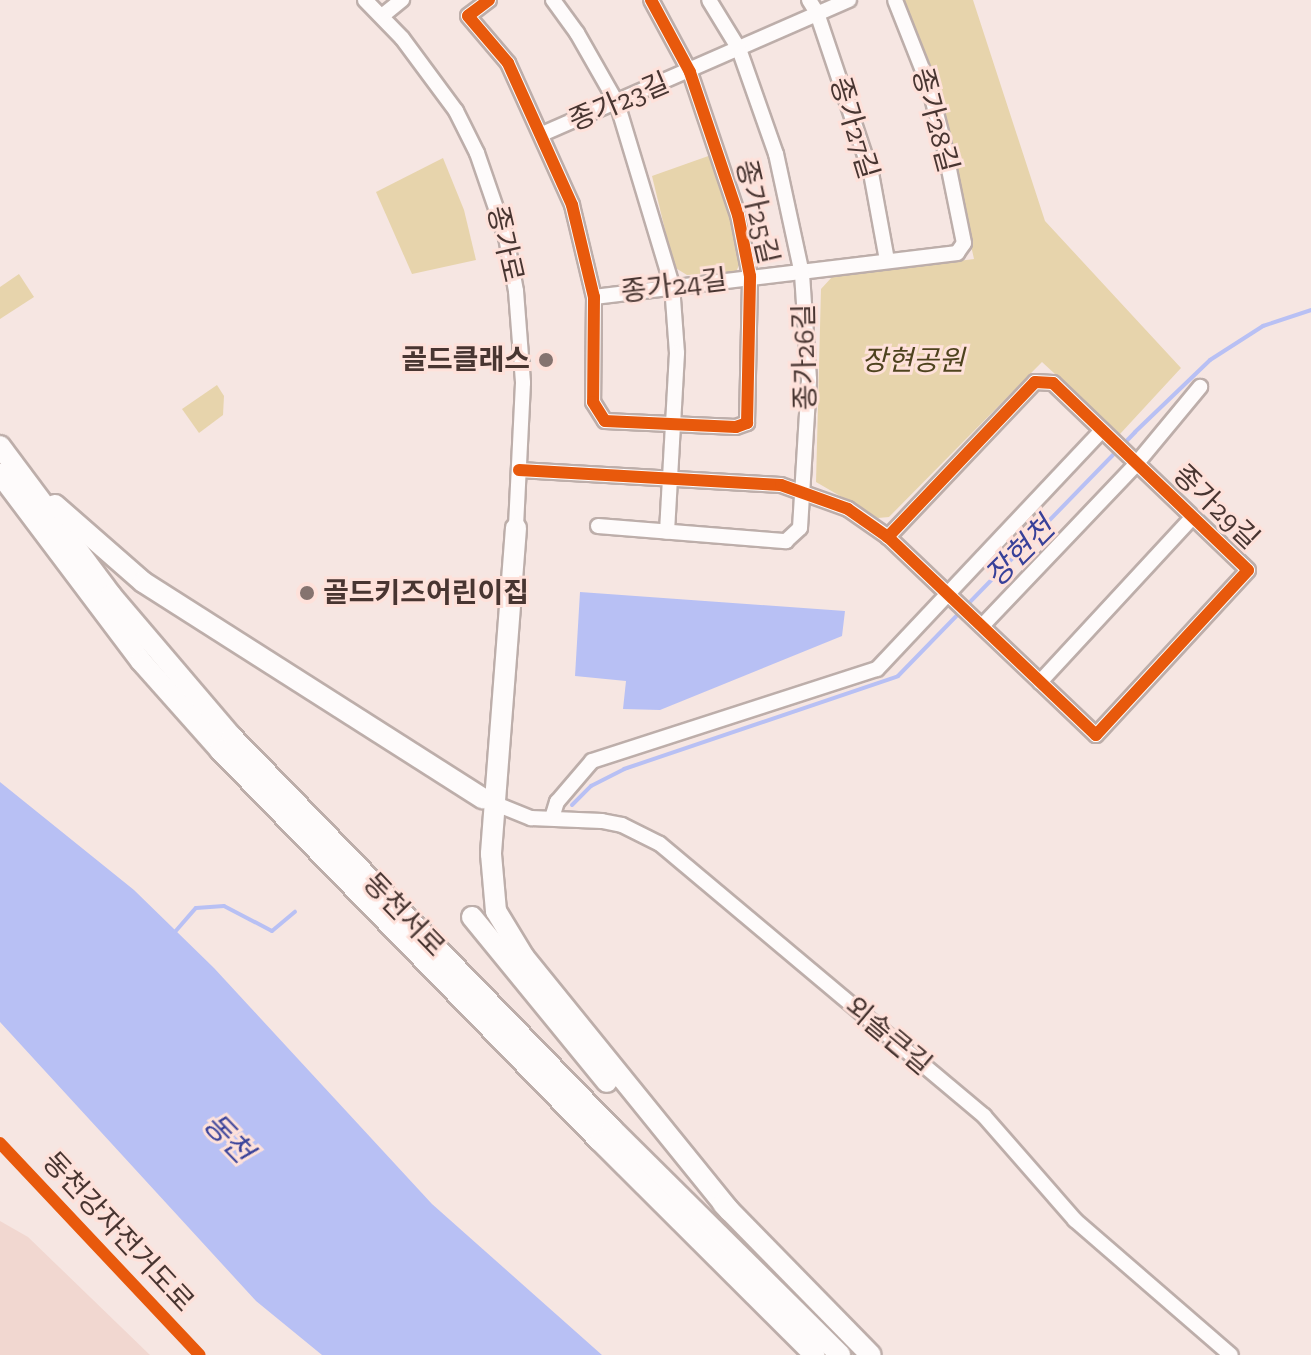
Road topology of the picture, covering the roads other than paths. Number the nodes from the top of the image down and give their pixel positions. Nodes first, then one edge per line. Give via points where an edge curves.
1 (365, 0) edge
2 (402, 0) edge
3 (489, 0) edge
4 (553, 0) edge
5 (651, 0) edge
6 (709, 0) edge
7 (849, 0) edge
8 (895, 0) edge
9 (813, 7) edge
10 (382, 16) junction
11 (739, 49) junction
12 (690, 72) junction
13 (617, 103) junction
14 (542, 134) junction
15 (964, 243) joint
16 (887, 260) junction
17 (802, 274) junction
18 (750, 276) junction
19 (672, 285) junction
20 (594, 297) junction
21 (1200, 387) dead end
22 (673, 423) junction
23 (1105, 433) junction
24 (0, 445) edge
25 (1134, 460) junction
26 (519, 470) junction
27 (0, 476) edge
28 (669, 479) junction
29 (804, 491) junction
30 (1191, 519) junction
31 (598, 526) dead end
32 (516, 528) joint
33 (667, 532) junction
34 (888, 537) junction
35 (948, 596) junction
36 (978, 623) junction
37 (1040, 682) junction
38 (489, 801) joint
39 (552, 818) junction
40 (472, 917) dead end
41 (730, 1211) junction
42 (815, 1355) edge
43 (840, 1355) edge
44 (871, 1355) edge
45 (1231, 1355) edge

1 - 10 street, 종가로
2 - 10 street
3 - 14 street via 468,16 508,63
4 - 13 street
5 - 12 street, 종가25길
6 - 11 street, 종가26길
7 - 9 street, 종가23길
8 - 15 street, 종가28길 via 929,86
9 - 11 street, 종가23길
9 - 16 street, 종가27길 via 871,173
10 - 26 street, 종가로 via 456,111 492,189 506,237 521,338
11 - 12 street, 종가23길
11 - 17 street, 종가26길 via 776,154
12 - 13 street, 종가23길
12 - 18 street, 종가25길 via 738,215
13 - 14 street, 종가23길
13 - 19 street
14 - 20 street via 572,205
15 - 16 street, 종가24길 via 957,253
16 - 17 street, 종가24길
17 - 18 street, 종가24길
17 - 29 street, 종가26길 via 809,379
18 - 19 street, 종가24길
18 - 22 street, 종가25길 via 747,423
19 - 20 street, 종가24길
19 - 22 street via 677,353
20 - 22 street via 593,402 605,421
21 - 25 street, 종가29길
22 - 28 street
23 - 25 street, 종가29길
23 - 34 street, 종가29길 via 1053,383 1035,382
23 - 35 street
24 - 38 main road via 49,500 127,570
24 - 43 main road, 동천서로 via 111,595 232,737 612,1129
25 - 30 street, 종가29길
25 - 36 street, 종가29길
26 - 28 street, 종가29길
26 - 32 street, 종가로
27 - 42 main road, 동천서로 via 141,661 220,750
28 - 29 street, 종가29길
28 - 33 street
29 - 33 street, 종가26길 via 800,528 786,541
29 - 34 street, 종가29길 via 848,509
30 - 37 street, 종가29길
30 - 37 street, 종가29길 via 1248,570 1096,735
31 - 33 street, 종가26길
32 - 41 main road via 493,828 496,911 514,944
34 - 35 street, 종가29길
35 - 36 street, 종가29길
35 - 39 street via 877,669 592,761 557,802
36 - 37 street, 종가29길
38 - 39 street, 외솔큰길 via 531,818
39 - 45 street, 외솔큰길 via 622,825 660,844 984,1116 1075,1220
40 - 41 main road via 637,1116
41 - 44 main road

